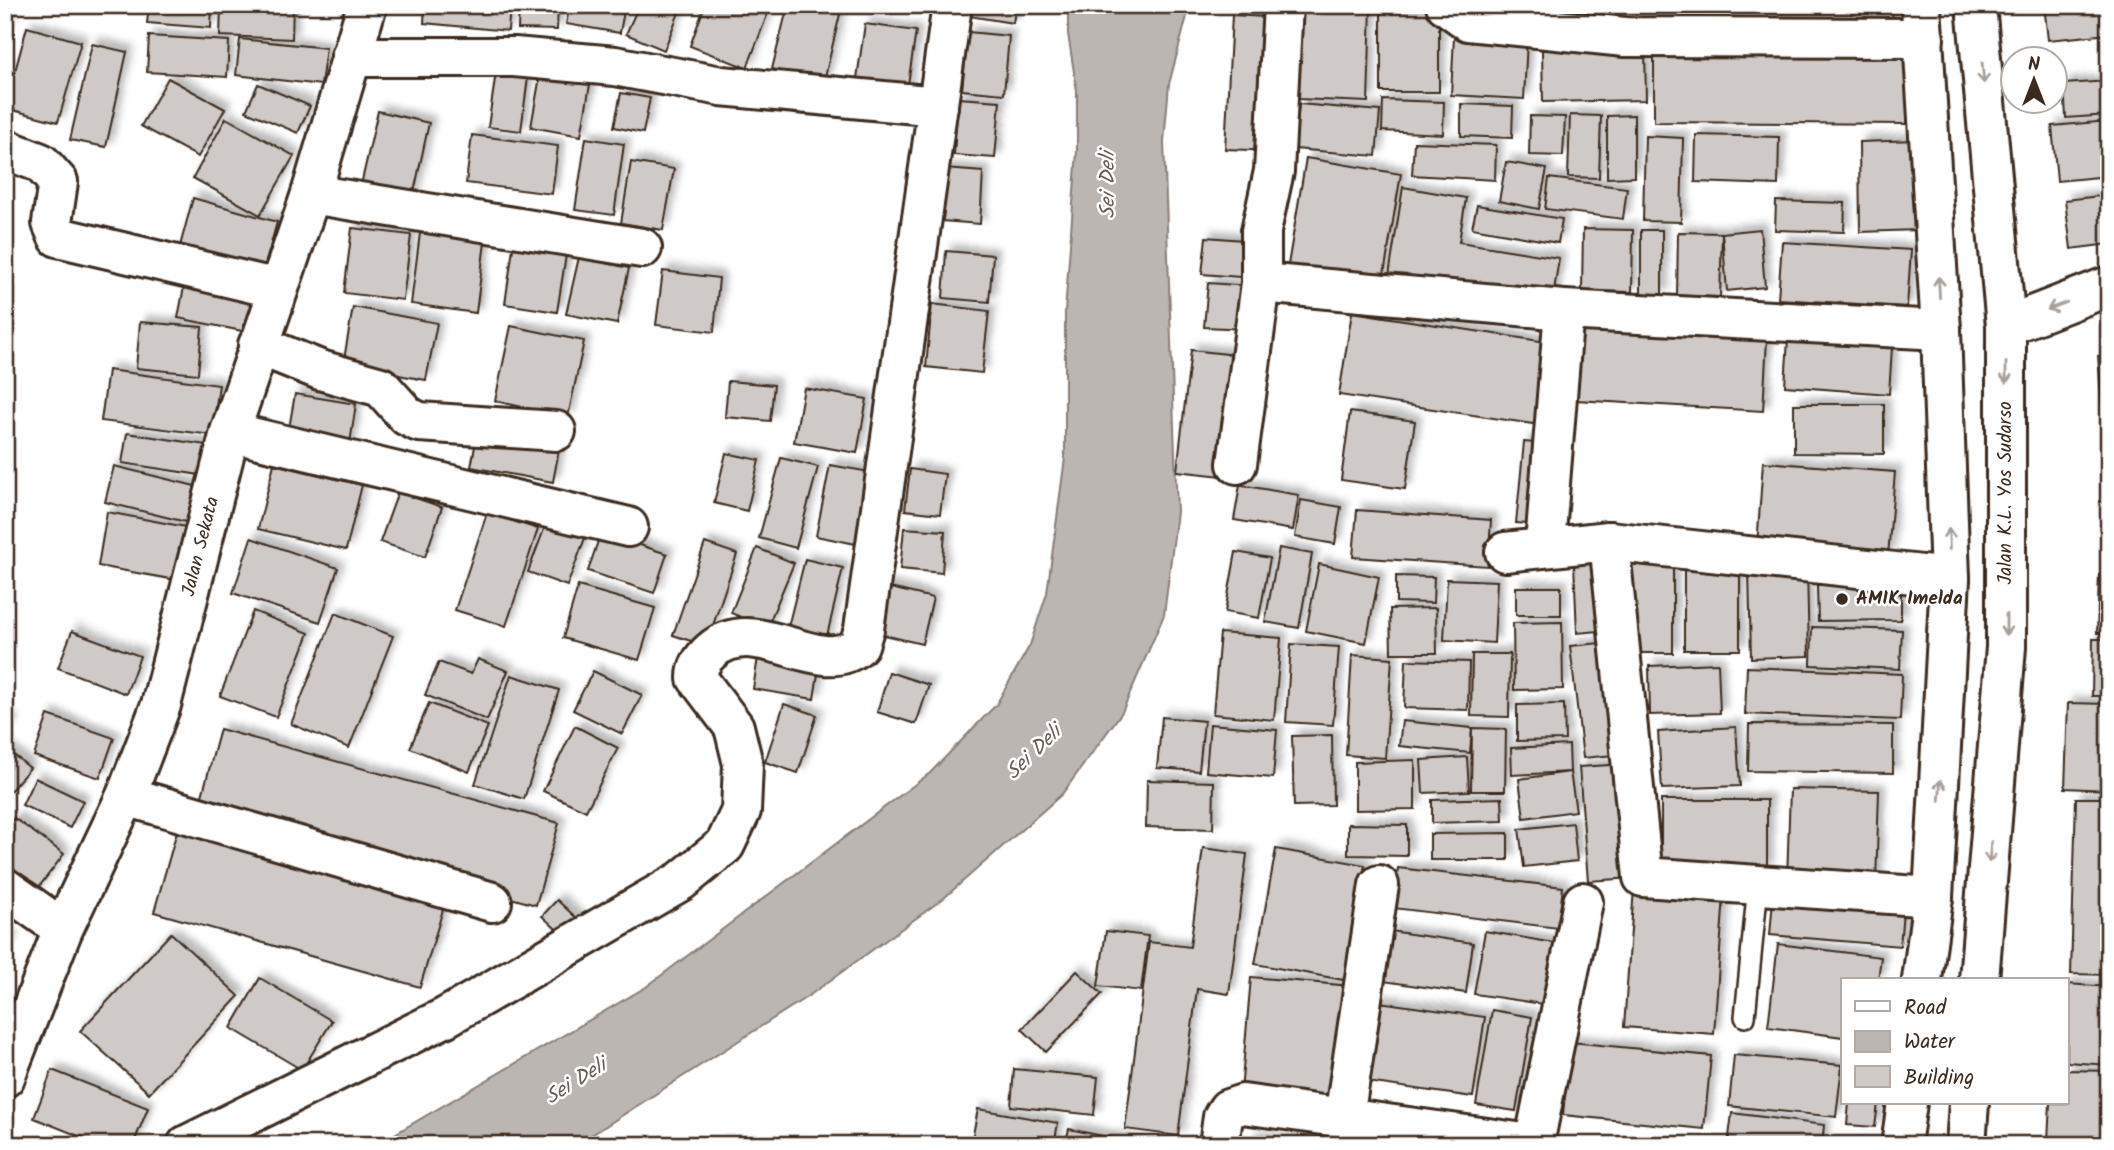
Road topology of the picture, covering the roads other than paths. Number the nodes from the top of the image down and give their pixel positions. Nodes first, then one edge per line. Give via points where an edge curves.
1 (368, 5) edge
2 (952, 5) edge
3 (1283, 5) edge
4 (1446, 5) edge
5 (1976, 5) edge
6 (1922, 22) edge
7 (351, 57) junction
8 (938, 106) junction
9 (5, 149) edge
10 (311, 194) junction
11 (642, 248) dead end
12 (1261, 283) junction
13 (2109, 286) edge
14 (278, 289) junction
15 (1564, 310) junction
16 (2006, 326) junction
17 (1941, 330) junction
18 (258, 345) junction
19 (556, 431) dead end
20 (230, 432) junction
21 (1237, 464) dead end
22 (628, 527) dead end
23 (1609, 541) junction
24 (1545, 545) junction
25 (1504, 552) dead end
26 (1950, 578) junction
27 (126, 796) junction
28 (1379, 884) dead end
29 (1758, 885) junction
30 (5, 888) edge
31 (1933, 897) junction
32 (492, 902) dead end
33 (1583, 902) dead end
34 (63, 929) junction
35 (1922, 978) edge
36 (1979, 978) edge
37 (1745, 1017) dead end
38 (5, 1077) edge
39 (1907, 1104) edge
40 (1969, 1104) edge
41 (1344, 1118) junction
42 (1491, 1142) edge
43 (1536, 1144) edge
44 (187, 1145) edge
45 (1219, 1145) edge
46 (1901, 1145) edge
47 (1966, 1145) edge

1 - 7 street, Jalan Sekata
2 - 8 street
3 - 12 street via 1274,170 1261,231
4 - 6 street via 1468,21 1625,37
5 -> 16 street, Jalan K.L. Yos Sudarso
17 -> 6 street
7 - 8 street via 514,57 615,66 721,86
7 - 10 street, Jalan Sekata
8 - 44 street via 859,645 843,656 823,655 761,638 736,638 719,643 697,670 697,678 734,727 743,764 741,811 725,845 681,881 446,1017
9 - 14 street via 41,163 58,182 52,223 58,237
10 - 11 street
10 - 14 street, Jalan Sekata
12 - 15 street
12 - 21 street
13 -> 16 street
14 - 18 street, Jalan Sekata
15 - 17 street
15 - 24 street
16 -> 36 street, Jalan K.L. Yos Sudarso via 2006,647
26 -> 17 street
18 - 19 street via 320,370 381,387 407,416 419,422
18 - 20 street, Jalan Sekata
20 - 22 street
20 - 27 street, Jalan Sekata via 161,705
23 - 24 street
23 - 26 street
23 - 29 street via 1643,877
24 - 25 street
31 -> 26 street
27 - 32 street
27 - 34 street, Jalan Sekata
28 - 41 street
29 - 31 street
29 - 37 lane
30 - 34 street
31 - 35 street
33 - 43 street
34 - 38 street, Jalan Sekata
39 - 46 street
40 - 47 street
41 - 42 street
41 - 45 street via 1243,1104 1228,1109 1223,1117
42 - 43 street

